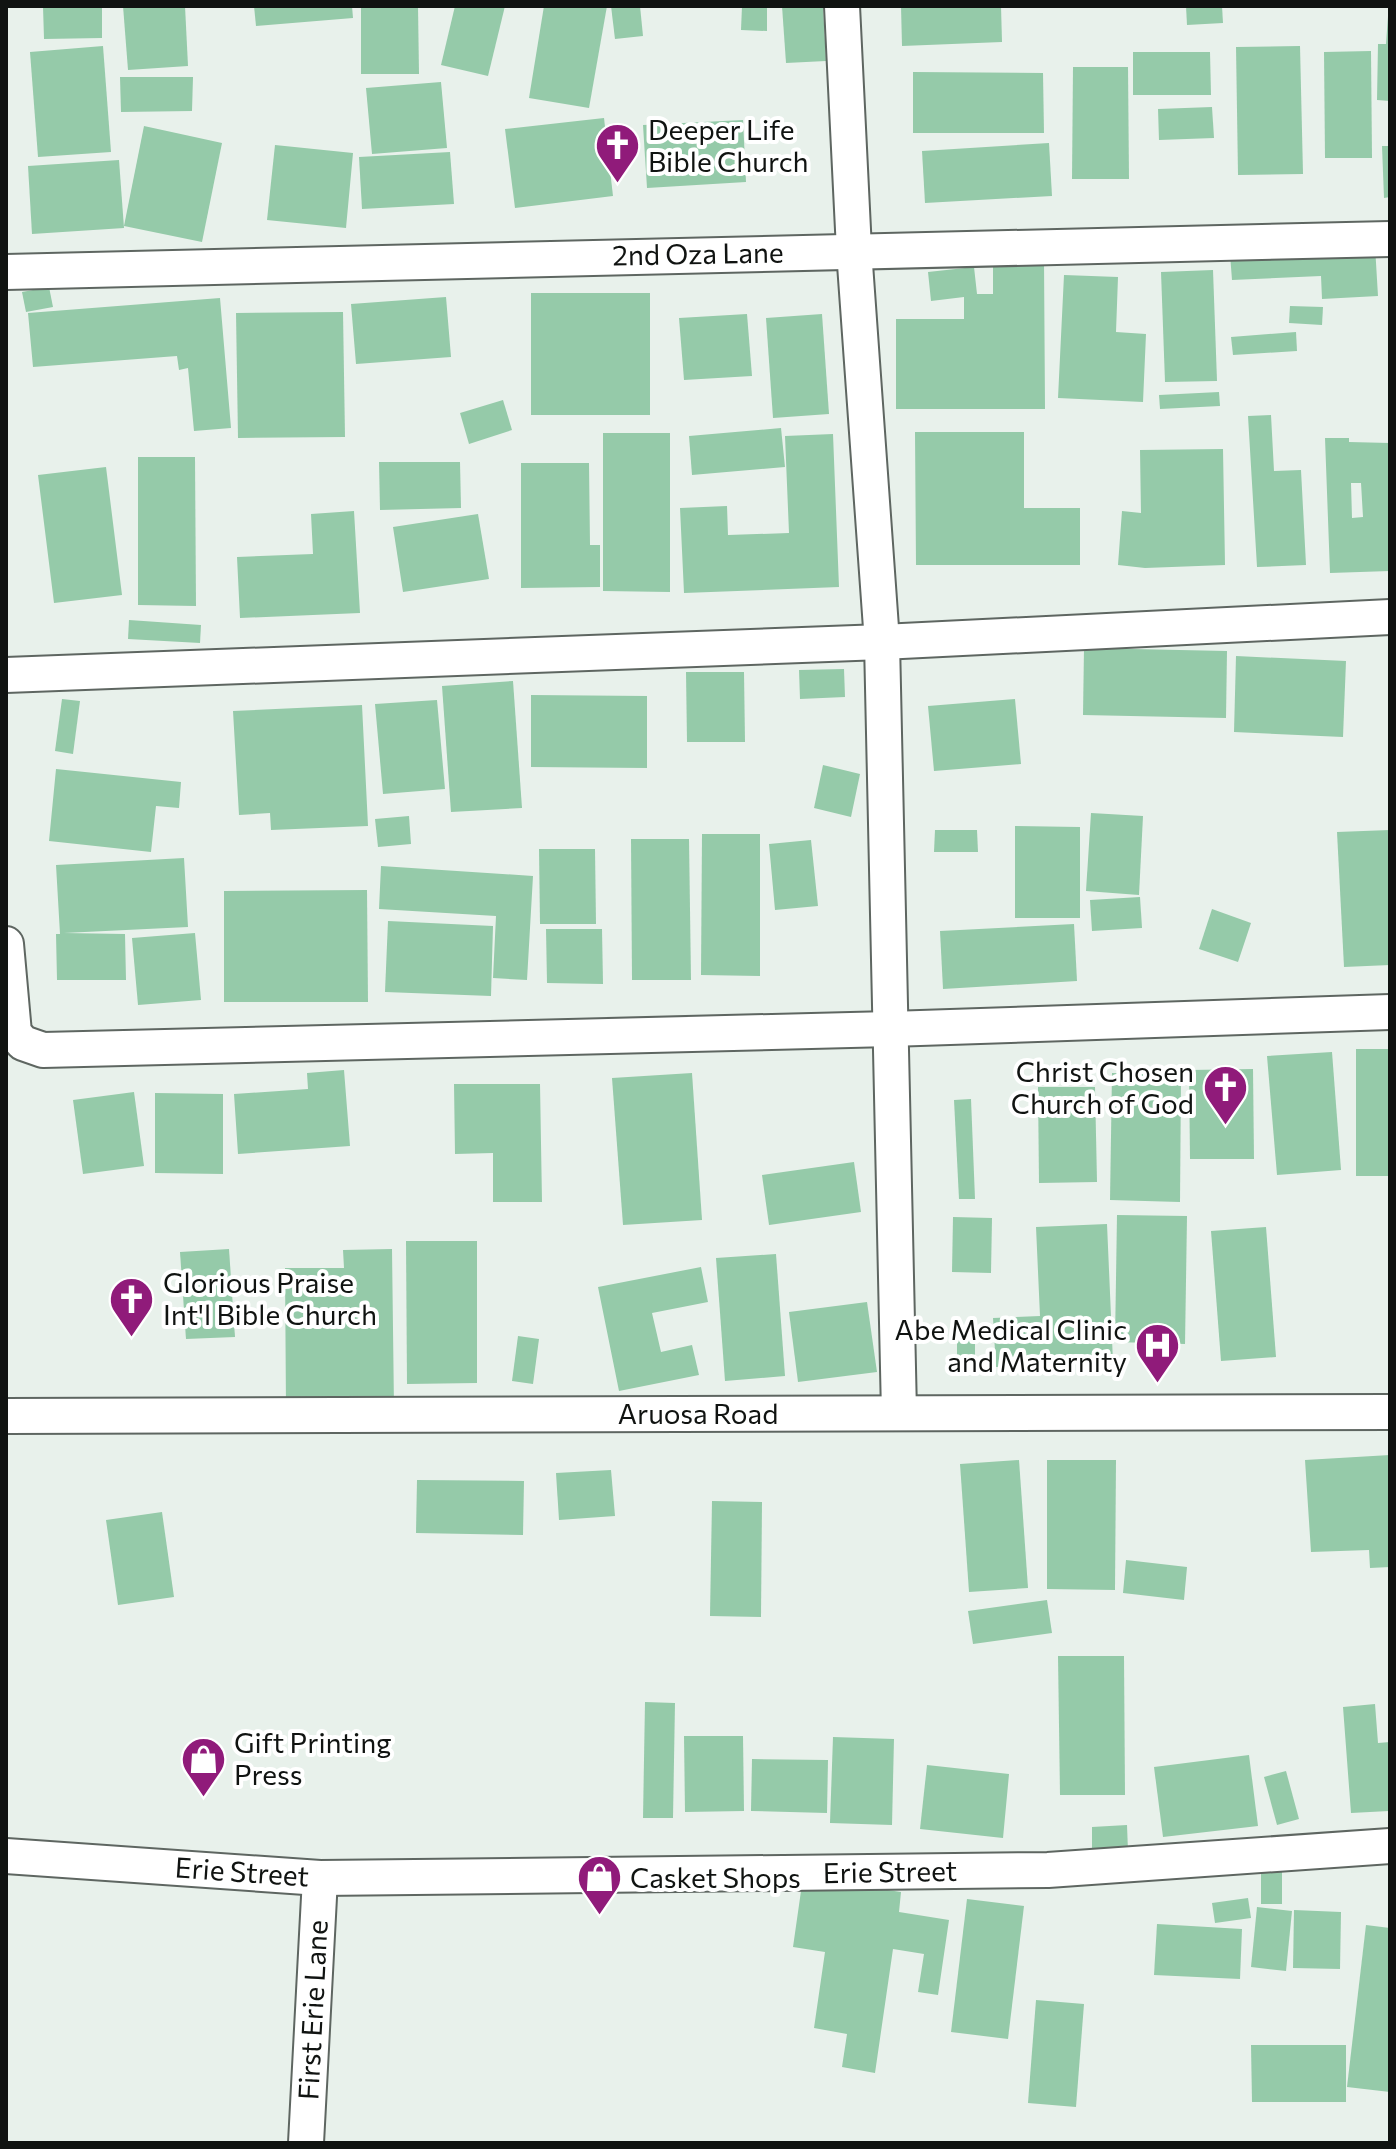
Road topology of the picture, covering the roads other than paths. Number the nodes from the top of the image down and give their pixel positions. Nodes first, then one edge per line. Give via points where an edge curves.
1 (842, 6) edge
2 (1390, 239) edge
3 (854, 250) junction
4 (6, 272) edge
5 (1390, 617) edge
6 (882, 642) junction
7 (6, 675) edge
8 (6, 944) edge
9 (1390, 1012) edge
10 (890, 1029) junction
11 (1390, 1412) edge
12 (899, 1413) junction
13 (6, 1416) edge
14 (1390, 1846) edge
15 (6, 1856) edge
16 (320, 1878) junction
17 (306, 2143) edge

1 - 3 street
2 - 3 street, 2nd Oza Lane
3 - 4 street, 2nd Oza Lane
3 - 6 street
5 - 6 street
6 - 7 street
6 - 10 street
8 - 10 street via 14,1033 23,1043 43,1050
9 - 10 street
10 - 12 street
11 - 12 street, Aruosa Road
12 - 13 street, Aruosa Road
14 - 16 street, Erie Street via 1048,1870
15 - 16 street, Erie Street
16 - 17 street, First Erie Lane

